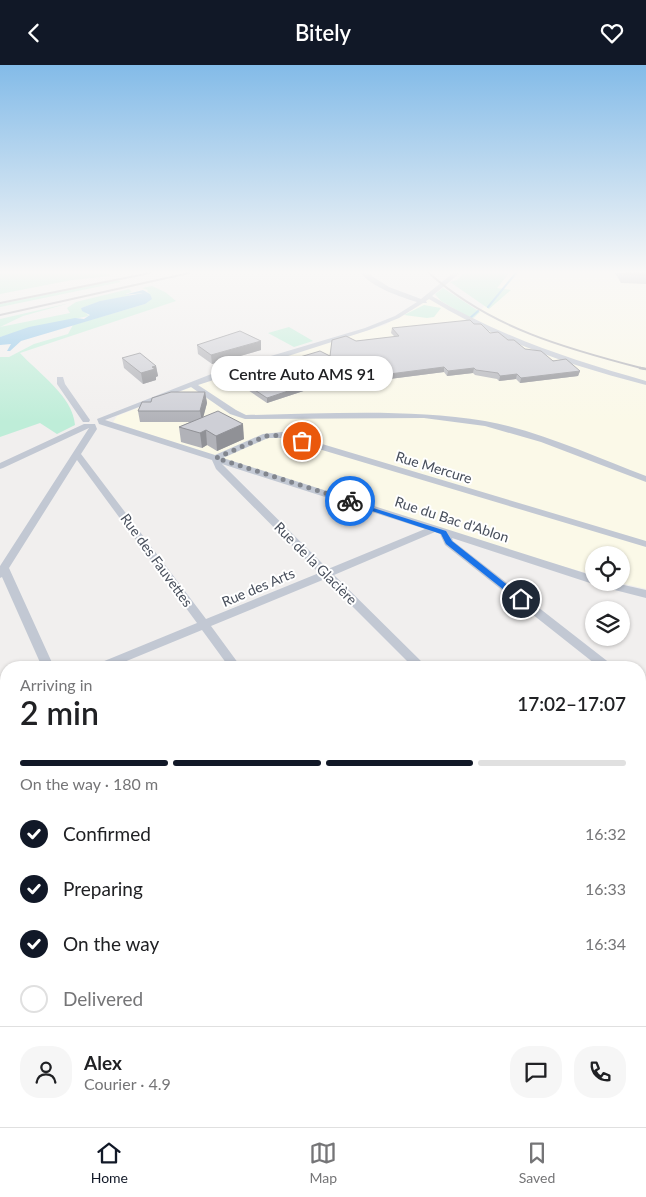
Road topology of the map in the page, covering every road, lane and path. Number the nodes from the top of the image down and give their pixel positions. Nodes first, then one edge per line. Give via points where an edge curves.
1 (383, 323) edge
2 (472, 323) edge
3 (60, 379) dead end
4 (646, 383) edge
5 (191, 384) junction
6 (94, 423) junction
7 (77, 454) junction
8 (216, 458) junction
9 (233, 463) junction
10 (0, 466) edge
11 (224, 472) junction
12 (645, 475) edge
13 (440, 531) junction
14 (646, 544) edge
15 (4, 564) edge
16 (327, 574) junction
17 (585, 577) edge
18 (630, 590) edge
19 (646, 594) edge
20 (204, 626) junction
21 (45, 661) edge
22 (116, 661) edge
23 (230, 661) edge
24 (414, 661) edge
25 (598, 661) edge

1 - 5 street
2 - 4 street via 543,352
3 - 6 street
5 - 6 street
5 - 12 street via 246,417 424,416 478,423 544,440 620,469
6 - 7 street
6 - 8 street, Rue du Bac d'Ablon
6 - 10 street
7 - 15 street
7 - 20 street, Rue des Fauvettes
8 - 9 street, Rue du Bac d'Ablon
8 - 11 street, Rue de la Glacière
8 - 14 street, Rue Mercure via 266,436 282,435
9 - 11 street
9 - 13 street, Rue du Bac d'Ablon
11 - 16 street, Rue de la Glacière
13 - 16 street, Rue des Arts
13 - 17 street, Rue du Bac d'Ablon
13 - 25 street via 449,543
15 - 21 street
16 - 20 street, Rue des Arts
16 - 24 street, Rue de la Glacière
18 - 19 street
20 - 22 street, Rue des Arts
20 - 23 street, Rue des Fauvettes

